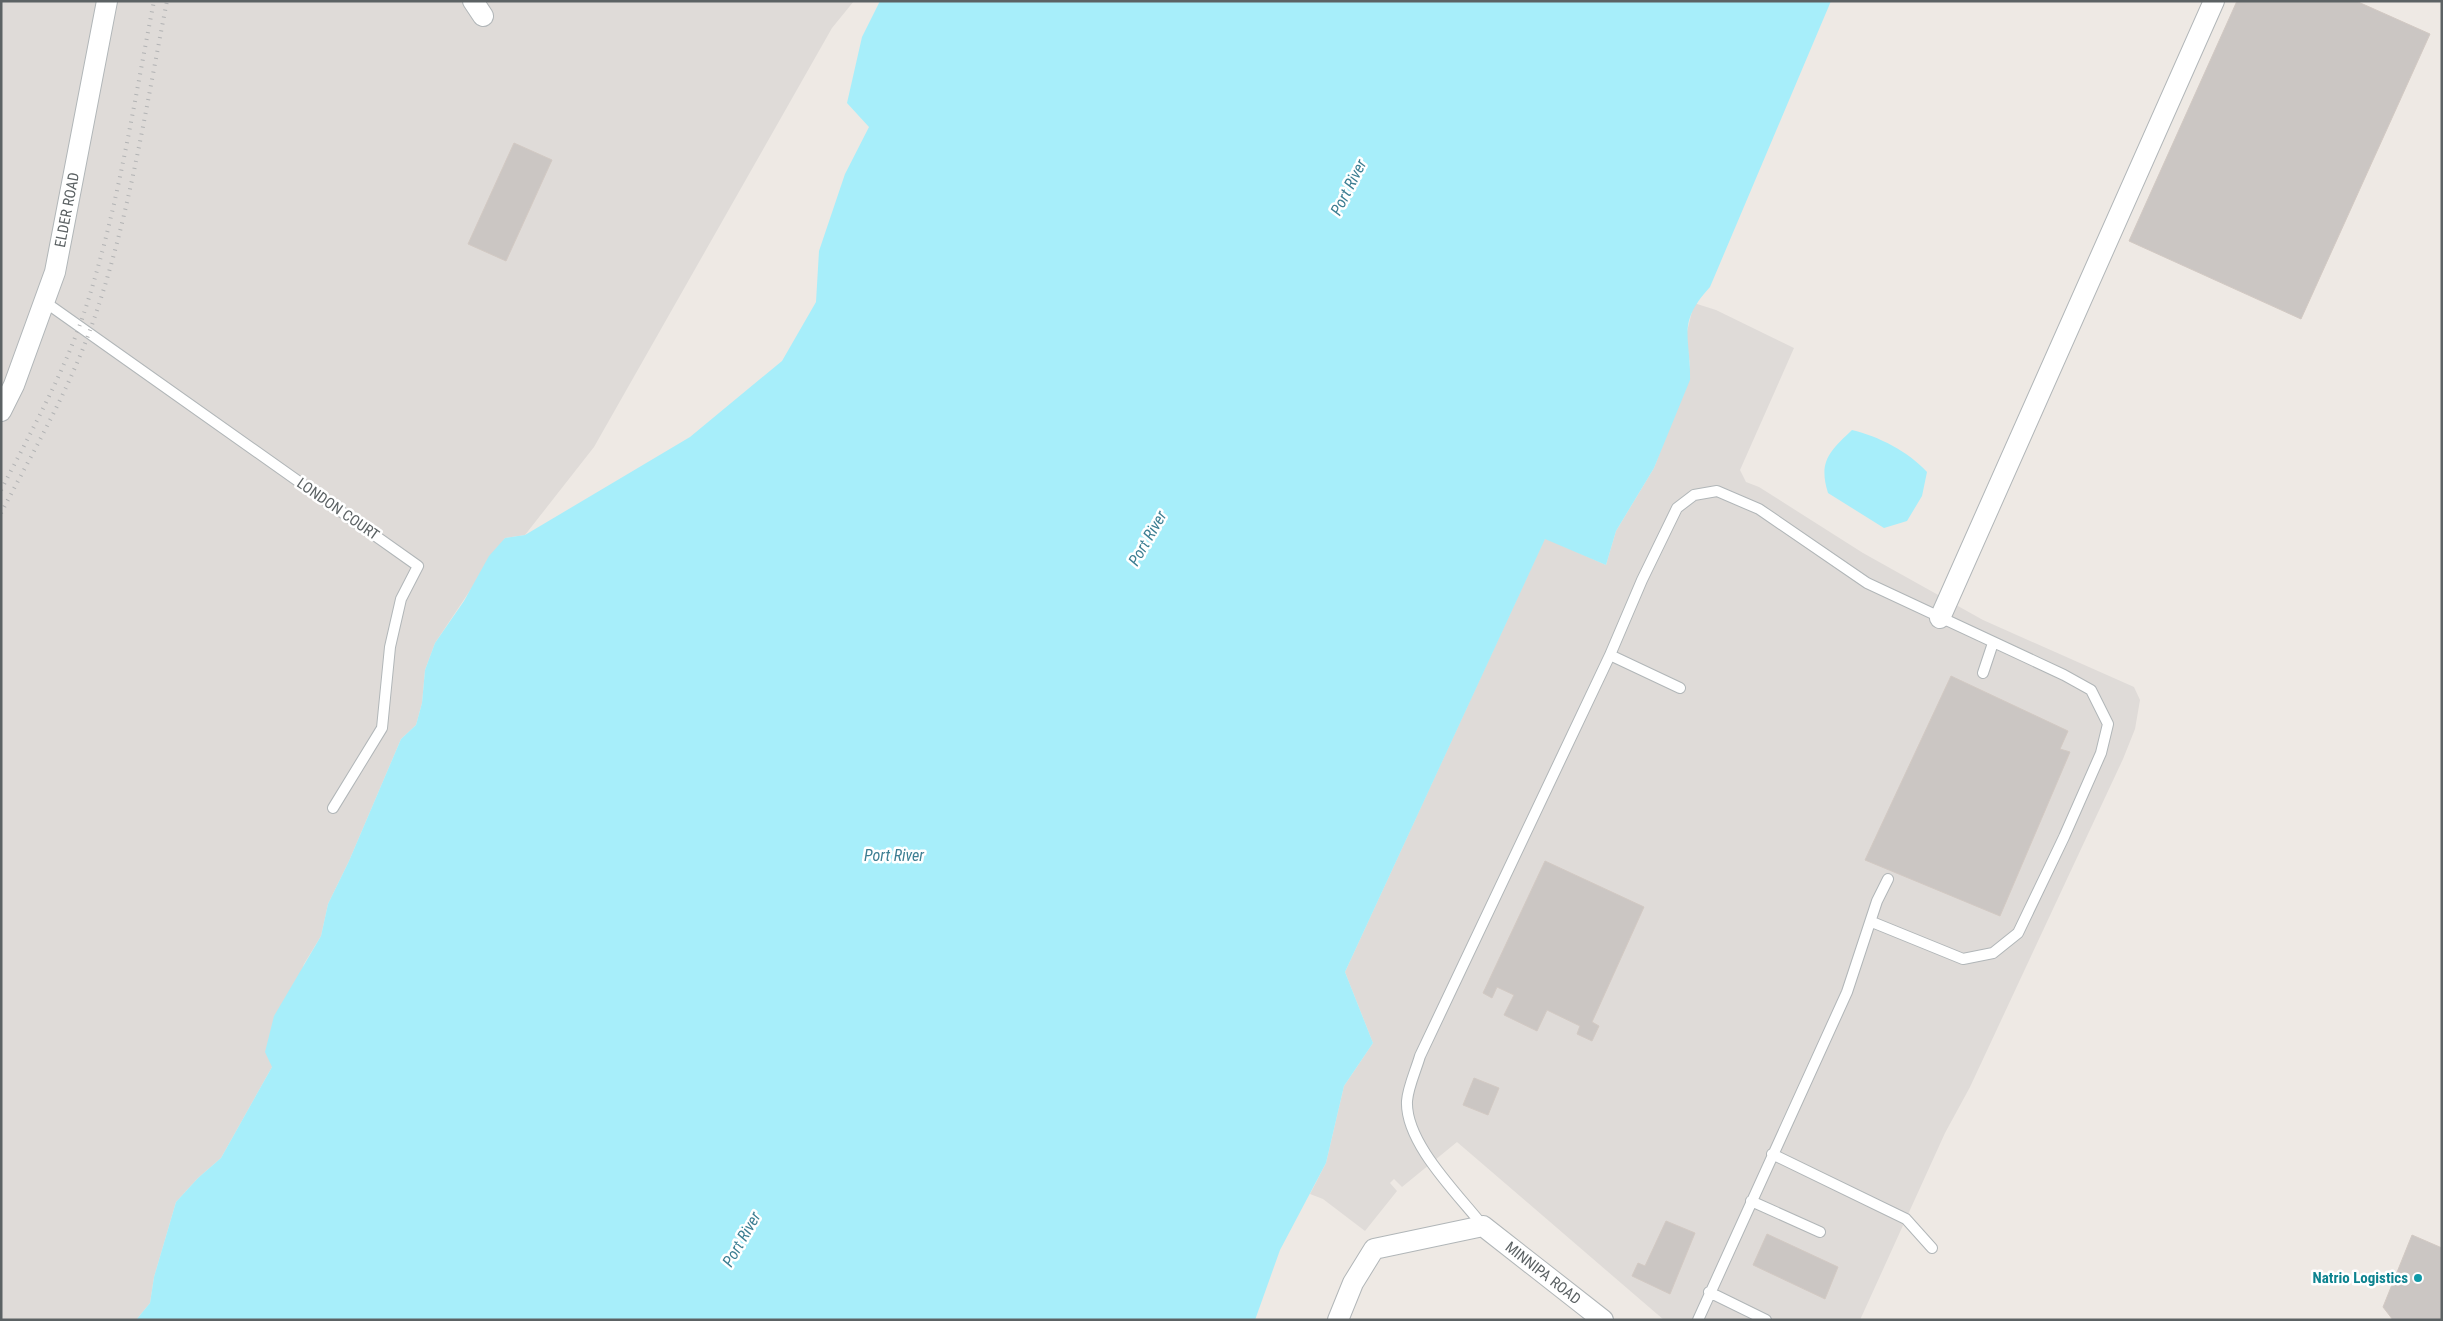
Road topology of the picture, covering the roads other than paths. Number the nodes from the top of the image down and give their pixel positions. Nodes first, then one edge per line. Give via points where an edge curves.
1 (107, 1) edge
2 (2214, 1) edge
3 (44, 302) junction
4 (1, 412) edge
5 (1940, 618) junction
6 (1993, 643) junction
7 (1610, 655) junction
8 (1983, 673) dead end
9 (1680, 688) dead end
10 (333, 808) dead end
11 (1888, 879) dead end
12 (1872, 922) junction
13 (1772, 1154) junction
14 (1751, 1201) junction
15 (1483, 1226) junction
16 (1820, 1232) dead end
17 (1932, 1248) dead end
18 (1709, 1292) junction
19 (1338, 1320) edge
20 (1603, 1320) edge
21 (1698, 1320) edge
22 (1766, 1320) edge

1 - 3 street, ELDER ROAD via 56,272
2 - 5 street
3 - 4 street, ELDER ROAD
3 - 10 lane, LONDON COURT via 418,566 401,599 390,647 382,728
5 - 6 lane
5 - 7 lane via 1867,583 1758,509 1717,491 1694,495 1677,508
6 - 8 lane
6 - 12 lane via 2091,690 2108,724 2101,753 2018,933 1993,953 1963,959
7 - 9 lane
7 - 15 lane via 1420,1056 1407,1100 1412,1133
11 - 12 lane via 1877,901
12 - 13 lane via 1847,992
13 - 14 lane
13 - 17 lane via 1906,1219
14 - 16 lane
14 - 18 lane
15 - 19 street via 1374,1250 1353,1283
15 - 20 street, MINNIPA ROAD
18 - 21 lane
18 - 22 lane

